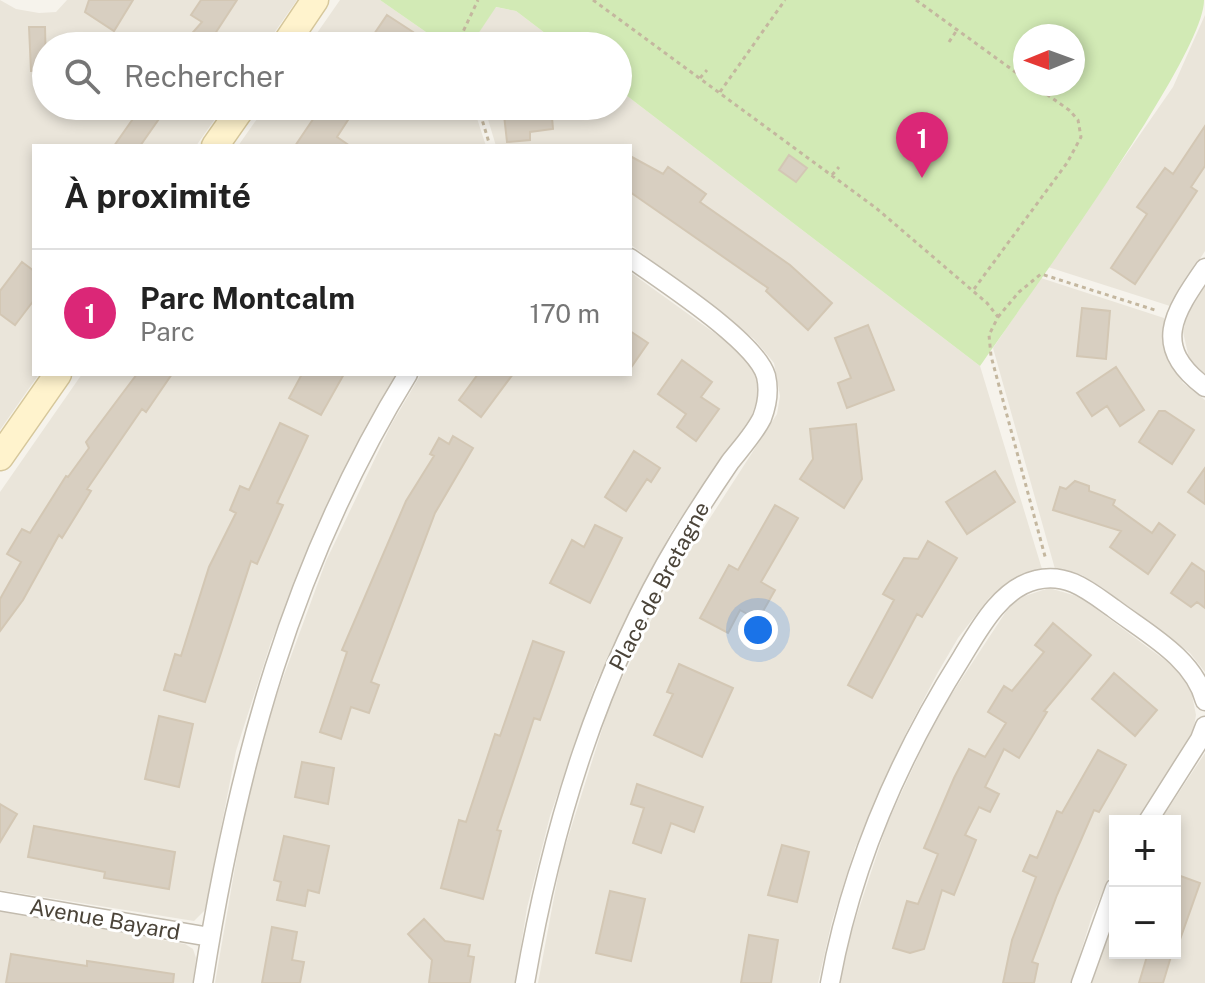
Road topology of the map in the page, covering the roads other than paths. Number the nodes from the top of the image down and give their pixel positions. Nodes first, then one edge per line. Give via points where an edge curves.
1 (315, 0) edge
2 (293, 32) edge
3 (233, 120) edge
4 (216, 144) edge
5 (632, 260) edge
6 (1205, 268) edge
7 (57, 376) edge
8 (407, 376) edge
9 (1205, 387) edge
10 (0, 457) edge
11 (1205, 701) edge
12 (1205, 726) edge
13 (1152, 815) edge
14 (0, 901) edge
15 (1109, 905) edge
16 (210, 937) junction
17 (203, 983) edge
18 (525, 983) edge
19 (830, 983) edge
20 (1081, 983) edge

1 - 2 street
3 - 4 street
5 - 18 street, Place de Bretagne via 745,345 762,366 767,398 758,424 664,567 598,705 563,811
6 - 9 street via 1177,309 1172,330 1181,366
7 - 10 street
8 - 16 street via 338,509 275,663 236,796
11 - 19 street via 1178,657 1076,583 1041,578 1013,590 956,665 896,776 851,896
12 - 13 street
14 - 16 street, Avenue Bayard
15 - 20 street
16 - 17 street

